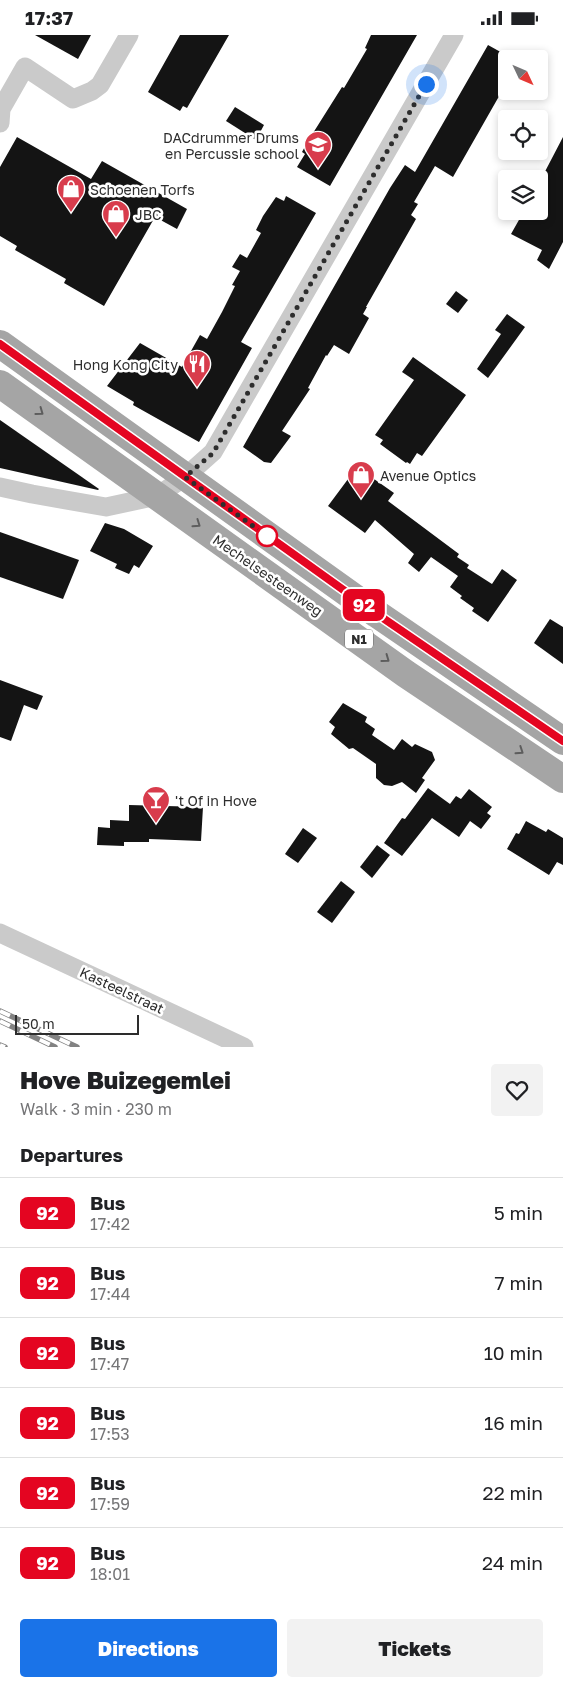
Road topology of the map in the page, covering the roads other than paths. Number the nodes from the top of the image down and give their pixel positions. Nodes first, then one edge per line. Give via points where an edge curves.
1 (129, 35) edge
2 (454, 35) edge
3 (0, 123) edge
4 (0, 344) edge
5 (0, 384) edge
6 (185, 477) junction
7 (0, 487) edge
8 (157, 496) junction
9 (563, 741) edge
10 (563, 779) edge
11 (0, 933) edge
12 (244, 1047) edge

1 - 3 street via 100,85 73,99 25,67 1,109
2 - 6 street via 213,453
4 - 6 main road, N1
5 -> 8 main road, Mechelsesteenweg / N1
6 - 8 street
6 - 9 main road, N1
7 - 8 street via 106,507
8 -> 10 main road, Mechelsesteenweg / N1 via 406,674
11 - 12 street, Kasteelstraat

